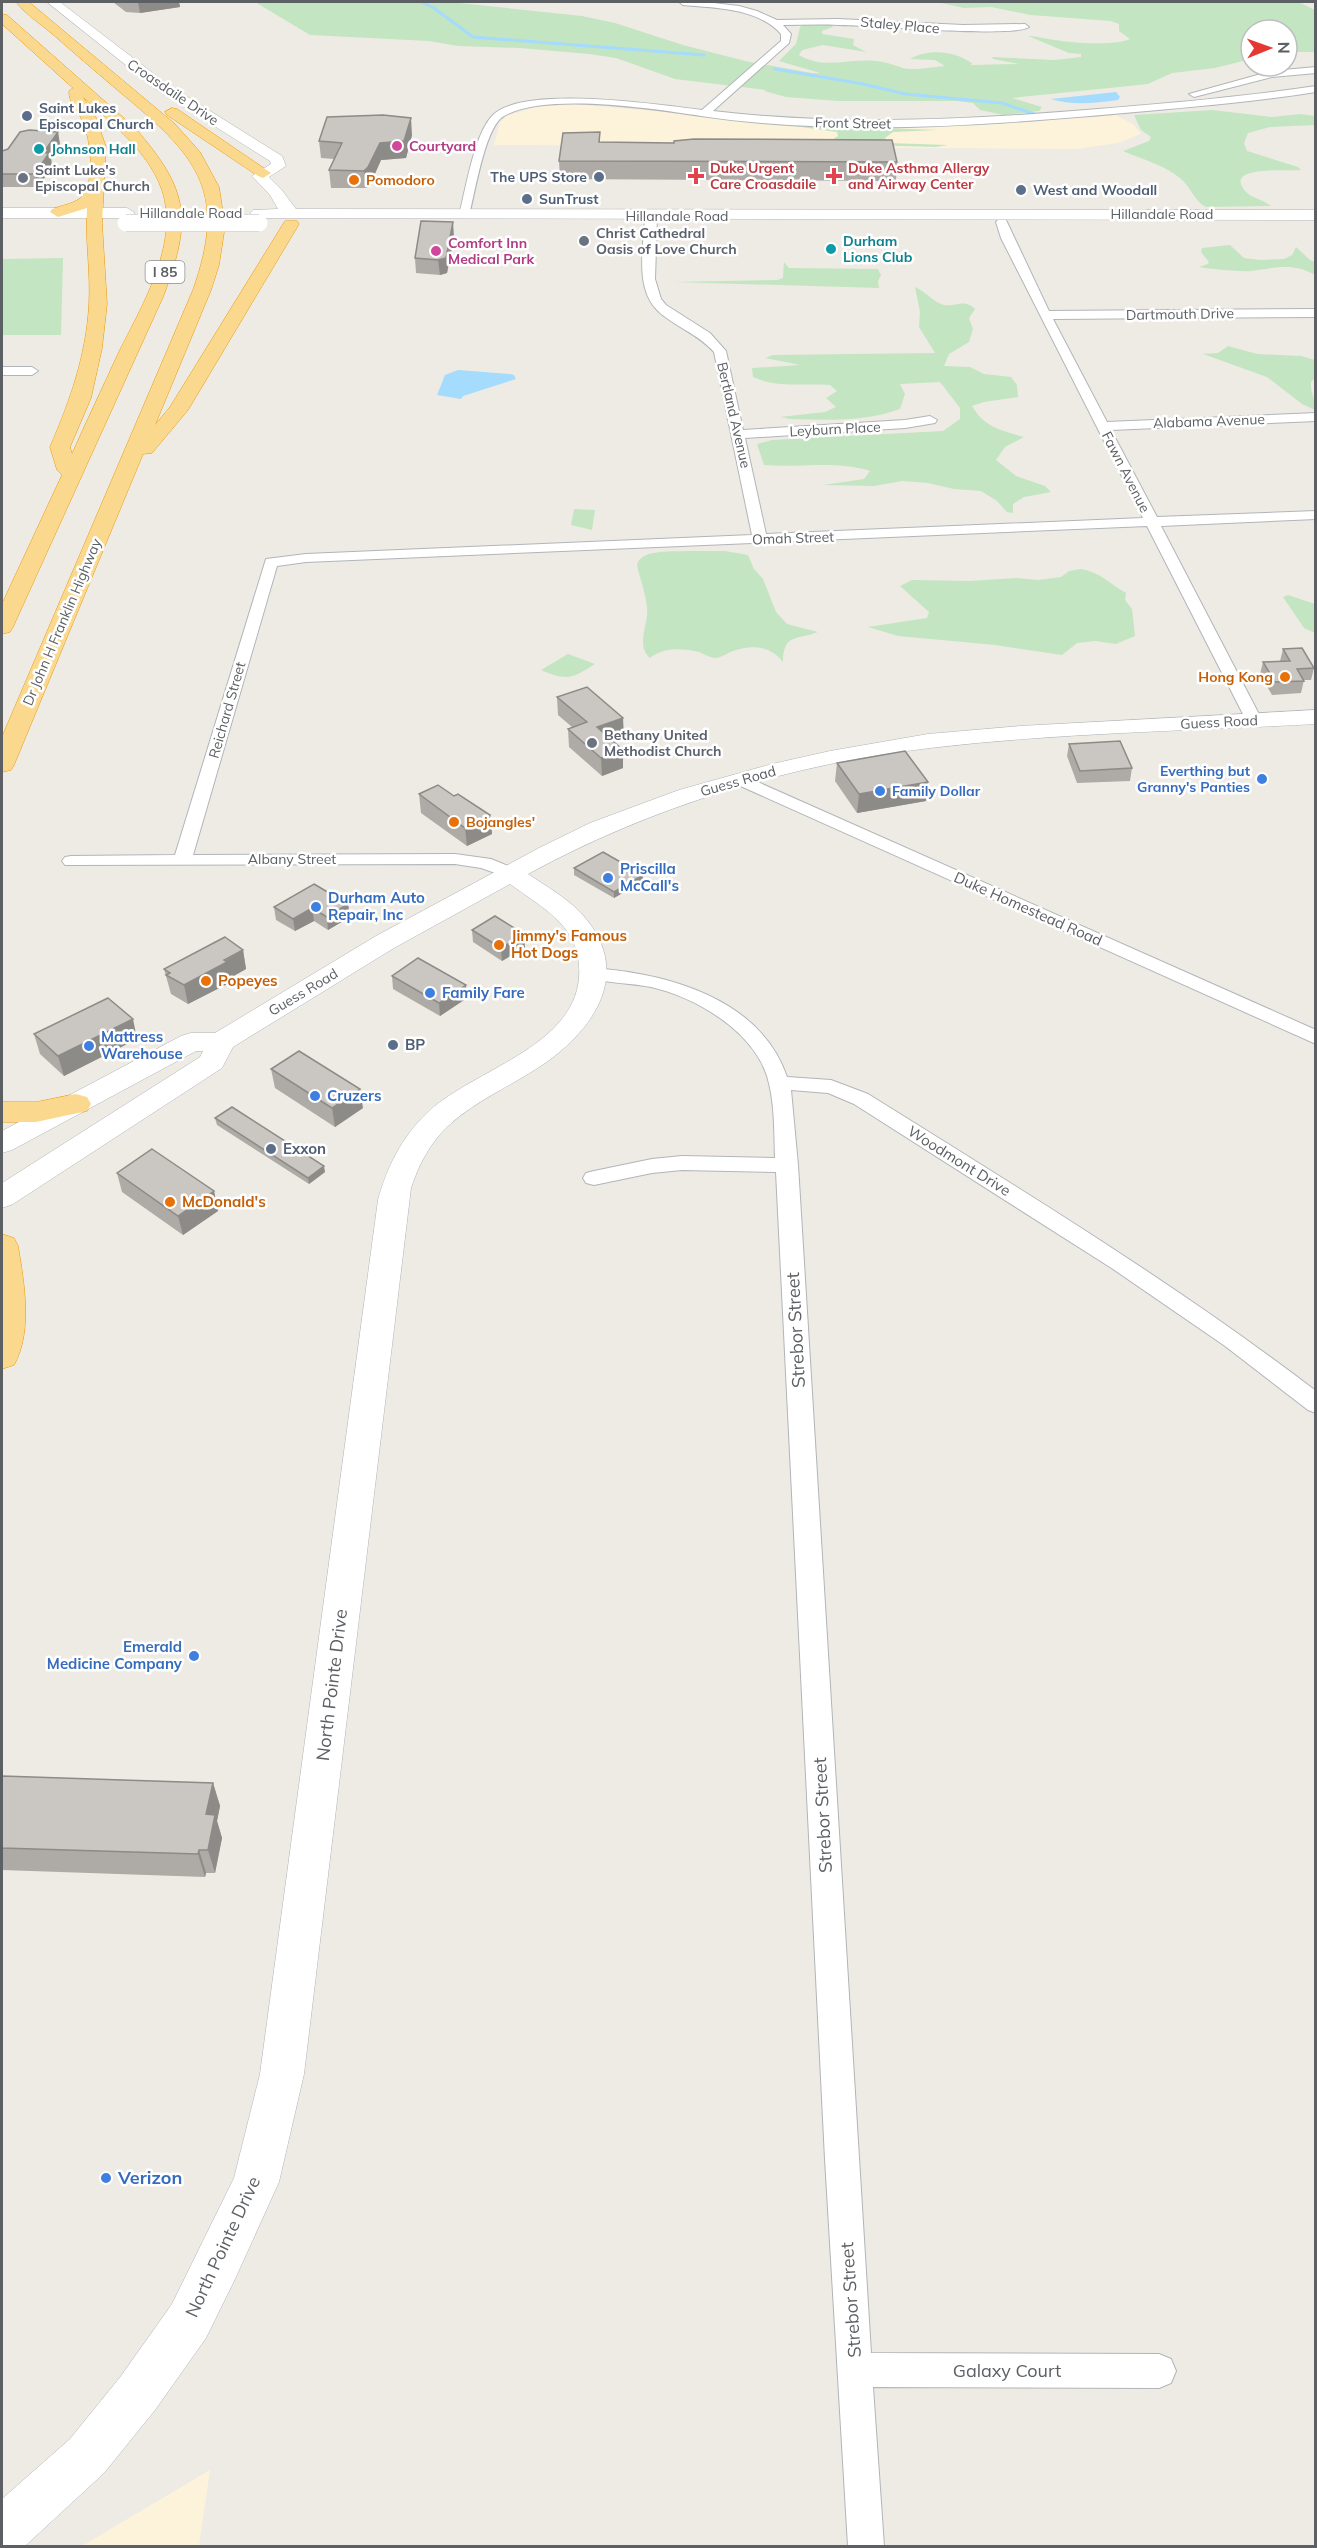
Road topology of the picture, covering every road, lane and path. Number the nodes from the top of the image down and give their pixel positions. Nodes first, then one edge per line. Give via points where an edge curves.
1 (22, 2) edge
2 (52, 2) edge
3 (683, 2) edge
4 (2, 18) edge
5 (776, 23) junction
6 (1025, 27) dead end
7 (1316, 70) edge
8 (75, 83) junction
9 (123, 88) junction
10 (1316, 89) edge
11 (1188, 105) junction
12 (704, 114) junction
13 (263, 173) junction
14 (95, 191) junction
15 (58, 212) junction
16 (2, 213) edge
17 (464, 215) junction
18 (1316, 215) edge
19 (95, 218) junction
20 (1000, 218) junction
21 (1085, 218) junction
22 (292, 219) junction
23 (651, 219) junction
24 (2, 221) edge
25 (1316, 222) edge
26 (1316, 313) edge
27 (1045, 315) junction
28 (2, 371) edge
29 (32, 371) dead end
30 (1316, 417) edge
31 (930, 420) dead end
32 (1102, 426) junction
33 (739, 434) junction
34 (122, 478) junction
35 (70, 479) junction
36 (1316, 515) edge
37 (1152, 522) junction
38 (760, 539) junction
39 (272, 562) joint
40 (2, 627) edge
41 (1316, 717) edge
42 (1254, 720) junction
43 (2, 765) edge
44 (742, 780) junction
45 (183, 859) junction
46 (71, 861) dead end
47 (512, 874) junction
48 (594, 974) junction
49 (1316, 1038) edge
50 (221, 1042) junction
51 (779, 1084) junction
52 (76, 1104) junction
53 (2, 1112) edge
54 (2, 1143) edge
55 (787, 1165) junction
56 (594, 1178) dead end
57 (2, 1197) edge
58 (2, 1245) edge
59 (2, 1356) edge
60 (1316, 1404) edge
61 (855, 2370) junction
62 (1158, 2371) dead end
63 (2, 2533) edge
64 (867, 2547) edge

1 - 9 highway, I 85
2 - 13 main road, Croasdaile Drive via 162,87 277,159 279,166
3 - 5 street via 740,10
4 - 8 highway, I 85
5 - 6 street, Staley Place via 835,21 960,29
5 - 12 street via 786,34 783,45
7 - 11 street via 1272,74 1174,95
8 - 14 highway via 76,100 89,118 99,147
8 - 35 highway, I 85 via 130,131 158,165 169,187 175,224 167,267
9 - 13 highway via 151,97
9 - 34 highway, I 85 via 175,134 195,158 211,186 217,219 214,252 202,290
10 - 11 street, Front Street
11 - 12 street, Front Street via 944,124 790,122
12 - 17 street, Front Street via 576,102 508,111 497,116 486,132
13 - 22 main road via 277,183 294,207
14 - 15 highway via 83,204
14 - 19 highway
15 - 16 main road, Hillandale Road
15 - 19 main road, Hillandale Road
17 - 22 main road, Hillandale Road
17 - 23 main road, Hillandale Road
18 - 21 main road, Hillandale Road
19 - 22 main road, Hillandale Road, bridge
19 - 24 main road, Hillandale Road
19 - 35 highway via 98,280 93,348 81,398 60,447
20 - 21 main road, Hillandale Road
20 - 23 main road, Hillandale Road
20 - 23 main road, Hillandale Road
20 - 27 street, Fawn Avenue
21 - 25 main road, Hillandale Road
22 - 23 main road, Hillandale Road
22 - 34 highway via 178,410
23 - 33 street, Bertland Avenue via 652,294 662,308 706,336 720,351
26 - 27 street, Dartmouth Drive
27 - 32 street, Fawn Avenue
28 - 29 street
30 - 32 street, Alabama Avenue
31 - 33 street, Leyburn Place
32 - 37 street, Fawn Avenue
33 - 38 street, Bertland Avenue
34 - 43 highway, Dr John H Franklin Highway / I 85
35 - 40 highway, I 85
36 - 37 street, Omah Street
37 - 38 street, Omah Street
37 - 42 street, Fawn Avenue
38 - 39 street, Omah Street via 329,556
39 - 45 street, Reichard Street
41 - 42 main road, Guess Road
42 - 44 main road, Guess Road via 928,741 830,758
44 - 47 main road, Guess Road via 616,821
44 - 49 street, Duke Homestead Road
45 - 46 street, Albany Street
45 - 47 street, Albany Street via 455,858 485,863
47 - 48 main road, North Pointe Drive via 575,922 590,950
47 - 50 main road, Guess Road via 385,942
48 - 51 street via 655,981 700,997 760,1045 773,1064
48 - 63 main road, North Pointe Drive via 584,1010 561,1037 442,1116 424,1133 400,1170 393,1200 282,2074 256,2182 189,2321 138,2393 87,2456
50 - 52 main road via 191,1042
50 - 57 main road, Guess Road via 212,1062
51 - 55 street, Strebor Street
51 - 60 street, Woodmont Drive via 818,1083 861,1099 1121,1263 1233,1340
52 - 53 highway via 36,1112
52 - 54 main road
55 - 56 street via 682,1163
55 - 61 street, Strebor Street
58 - 59 highway via 9,1301
61 - 62 street, Galaxy Court
61 - 64 street, Strebor Street

